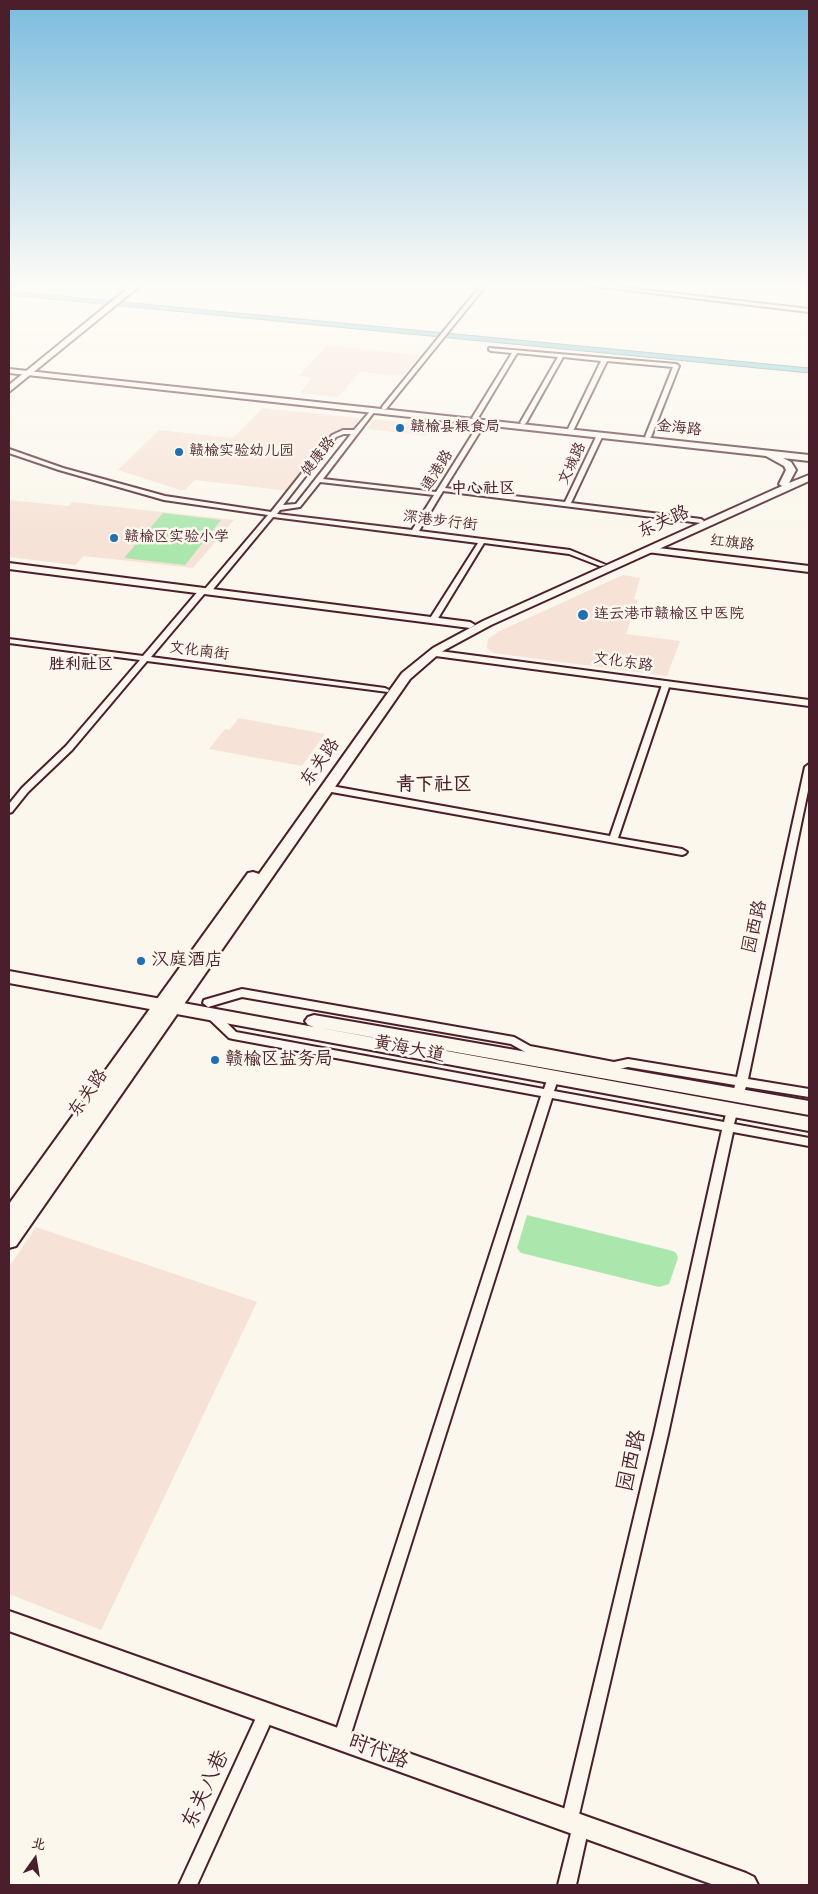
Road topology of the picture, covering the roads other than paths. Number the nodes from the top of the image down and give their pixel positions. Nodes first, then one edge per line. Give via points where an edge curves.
1 (25, 372) edge
2 (26, 372) edge
3 (39, 372) edge
4 (40, 372) edge
5 (413, 372) edge
6 (505, 372) edge
7 (552, 372) edge
8 (599, 372) edge
9 (673, 372) edge
10 (9, 383) edge
11 (9, 389) edge
12 (384, 408) junction
13 (373, 410) junction
14 (479, 420) junction
15 (522, 423) junction
16 (571, 429) junction
17 (356, 432) junction
18 (600, 435) junction
19 (648, 437) junction
20 (737, 447) junction
21 (809, 448) edge
22 (9, 451) edge
23 (752, 451) junction
24 (809, 456) edge
25 (809, 472) edge
26 (319, 480) junction
27 (809, 480) edge
28 (787, 485) junction
29 (440, 491) junction
30 (568, 503) junction
31 (278, 508) junction
32 (272, 515) junction
33 (701, 521) junction
34 (414, 533) junction
35 (482, 541) junction
36 (650, 550) junction
37 (602, 565) junction
38 (9, 566) edge
39 (809, 569) edge
40 (205, 591) junction
41 (433, 620) junction
42 (470, 625) junction
43 (9, 641) edge
44 (432, 653) junction
45 (146, 659) junction
46 (666, 684) junction
47 (385, 690) junction
48 (809, 703) edge
49 (809, 767) edge
50 (326, 788) junction
51 (9, 810) edge
52 (805, 812) edge
53 (613, 840) junction
54 (682, 852) dead end
55 (9, 968) edge
56 (9, 977) edge
57 (170, 1001) junction
58 (209, 1008) junction
59 (550, 1085) junction
60 (809, 1093) edge
61 (735, 1103) junction
62 (809, 1108) edge
63 (809, 1124) edge
64 (809, 1142) edge
65 (9, 1218) edge
66 (9, 1241) edge
67 (9, 1621) edge
68 (267, 1713) junction
69 (341, 1740) junction
70 (575, 1824) junction
71 (188, 1885) edge
72 (567, 1885) edge
73 (746, 1885) edge

1 - 10 main road
2 - 11 main road
3 - 13 main road, 金海路
4 - 12 main road, 金海路
5 - 12 street
6 - 14 street, 通港路
7 - 15 street
8 - 16 street
9 - 19 street
12 - 14 main road, 金海路
13 - 14 main road, 金海路
13 - 17 street, 健康路
14 - 15 main road, 金海路
14 - 18 main road, 金海路
14 - 29 street, 通港路
15 - 16 main road, 金海路
16 - 19 main road, 金海路
17 - 26 street, 健康路
17 - 31 street via 334,436
18 - 23 main road, 金海路
18 - 30 street, 文城路
19 - 20 main road, 金海路
20 - 21 main road
20 - 24 main road, 金海路
22 - 32 street, 深港步行街 via 164,498
23 - 24 main road, 金海路
23 - 28 main road via 788,464 791,470
25 - 28 main road, 东关路
26 - 29 street
26 - 31 street, 健康路 via 298,506
27 - 28 main road, 东关路
28 - 33 main road, 东关路
28 - 36 main road, 东关路
29 - 30 street
29 - 34 street, 通港路
30 - 33 street
31 - 32 street
32 - 34 street, 深港步行街
32 - 40 street
33 - 37 main road, 东关路
34 - 35 street, 深港步行街
35 - 37 street, 深港步行街 via 577,553
35 - 41 street
36 - 39 street, 红旗路
36 - 44 main road, 东关路 via 487,623
37 - 42 main road, 东关路
38 - 40 street
40 - 41 street
40 - 45 street
41 - 42 street
42 - 47 main road, 东关路 via 412,660
43 - 45 street, 文化南街
44 - 46 street, 文化东路
44 - 50 main road, 东关路 via 406,676
45 - 47 street, 文化南街
45 - 51 street via 69,748
46 - 48 street, 文化东路
46 - 53 street
47 - 57 main road, 东关路
49 - 52 street, 园西路
50 - 53 street
50 - 57 main road, 东关路
52 - 61 street, 园西路
53 - 54 street
55 - 57 main road, 黄海大道
56 - 57 main road, 黄海大道
57 - 58 main road, 黄海大道
57 - 65 main road, 东关路
57 - 66 main road, 东关路
58 - 59 main road, 黄海大道
58 - 61 main road, 黄海大道
59 - 61 main road, 黄海大道
59 - 69 street
60 - 61 street
61 - 62 main road, 黄海大道
61 - 63 main road, 黄海大道
61 - 64 street
61 - 70 street, 园西路
67 - 68 street, 时代路
68 - 69 street, 时代路
68 - 71 street, 东关八巷
69 - 70 street, 时代路
70 - 72 street, 园西路
70 - 73 street, 时代路

